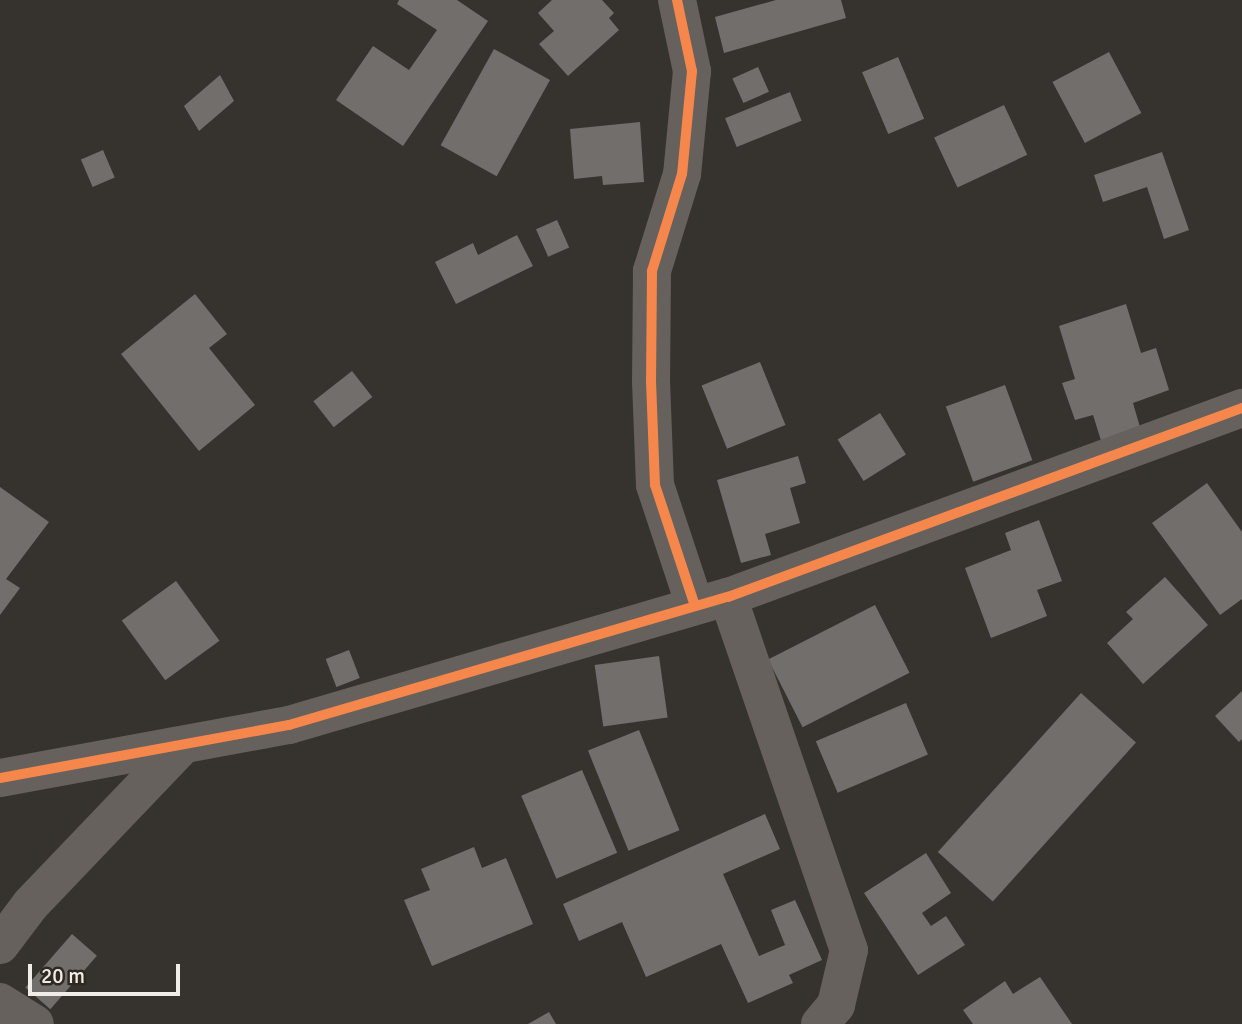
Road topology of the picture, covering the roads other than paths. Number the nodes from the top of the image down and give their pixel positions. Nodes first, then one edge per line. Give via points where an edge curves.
1 (677, 0) edge
2 (1242, 408) edge
3 (711, 601) junction
4 (180, 748) junction
5 (0, 778) edge
6 (0, 945) edge
7 (0, 1002) edge
8 (34, 1024) edge
9 (820, 1024) edge

1 - 3 street via 692,71 682,174 652,271 655,485
2 - 3 street
3 - 4 street via 289,724
3 - 9 street via 849,950 836,1005
4 - 5 street
4 - 6 street via 31,904
7 - 8 street

